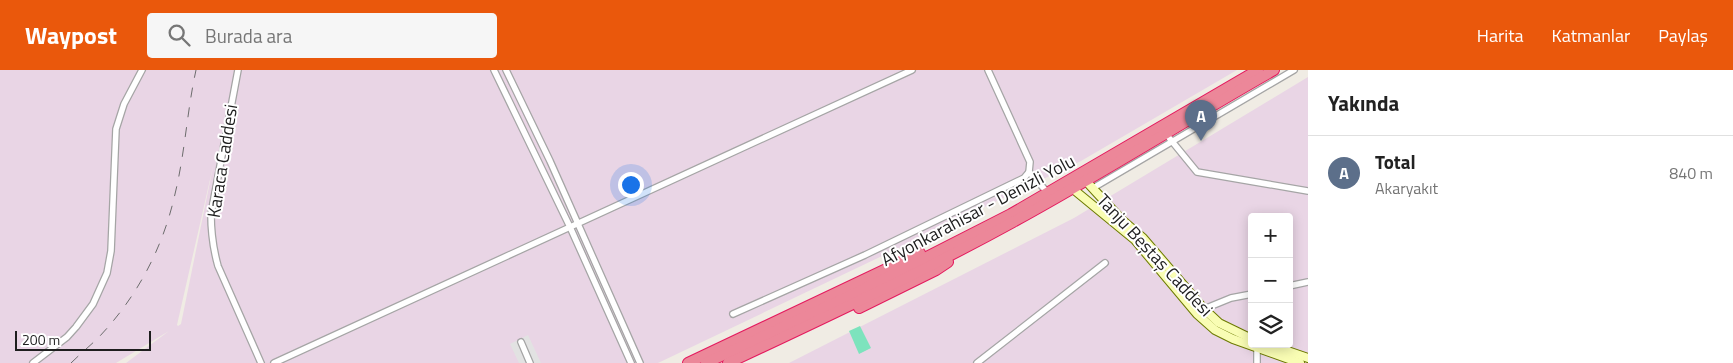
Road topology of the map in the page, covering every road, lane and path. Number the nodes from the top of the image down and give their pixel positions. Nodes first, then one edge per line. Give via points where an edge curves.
1 (142, 70) edge
2 (238, 70) edge
3 (494, 70) edge
4 (506, 70) edge
5 (912, 70) edge
6 (988, 70) edge
7 (1258, 70) edge
8 (1274, 70) edge
9 (1294, 70) edge
10 (1257, 86) junction
11 (1170, 138) junction
12 (1029, 172) junction
13 (1090, 185) junction
14 (1073, 189) junction
15 (1308, 191) edge
16 (1048, 193) junction
17 (578, 224) junction
18 (570, 228) junction
19 (992, 229) junction
20 (1105, 263) dead end
21 (1308, 282) edge
22 (1293, 285) edge
23 (1248, 295) edge
24 (1200, 312) junction
25 (733, 314) dead end
26 (1248, 337) edge
27 (521, 342) dead end
28 (1248, 343) edge
29 (1258, 348) edge
30 (1263, 348) edge
31 (1279, 348) edge
32 (1308, 358) edge
33 (33, 363) edge
34 (261, 363) edge
35 (274, 363) edge
36 (530, 363) edge
37 (631, 363) edge
38 (640, 363) edge
39 (688, 363) edge
40 (706, 363) edge
41 (728, 363) edge
42 (743, 363) edge
43 (977, 363) edge
44 (1257, 363) edge
45 (1300, 363) edge

1 - 33 street via 124,104 116,129 111,251 107,274 76,327
2 - 34 street, Karaca Caddesi via 211,214 211,231 218,266
3 - 18 street
4 - 17 street
5 - 17 street
6 - 12 street via 1030,162
7 - 16 highway, Afyonkarahisar - Denizli Yolu
8 - 10 highway
9 - 10 street
10 - 11 highway
11 - 13 highway
11 - 15 street via 1197,172
12 - 16 street
12 - 25 street via 1024,178 999,190
13 - 14 highway
13 - 24 street, Tanju Beştaş Caddesi via 1121,220 1143,238
14 - 19 highway
14 - 24 street, Tanju Beştaş Caddesi via 1135,240
16 - 19 highway, Afyonkarahisar - Denizli Yolu
17 - 18 street
17 - 38 street
18 - 35 street
18 - 37 street
19 - 39 highway via 908,258
19 - 40 highway, Afyonkarahisar - Denizli Yolu
19 - 41 highway via 862,300
19 - 42 highway via 936,270
20 - 43 street
21 - 22 street
23 - 24 street via 1231,298
24 - 26 street, Tanju Beştaş Caddesi
24 - 28 street, Tanju Beştaş Caddesi via 1216,330
27 - 36 street
29 - 44 street
30 - 45 street, Tanju Beştaş Caddesi
31 - 32 street

